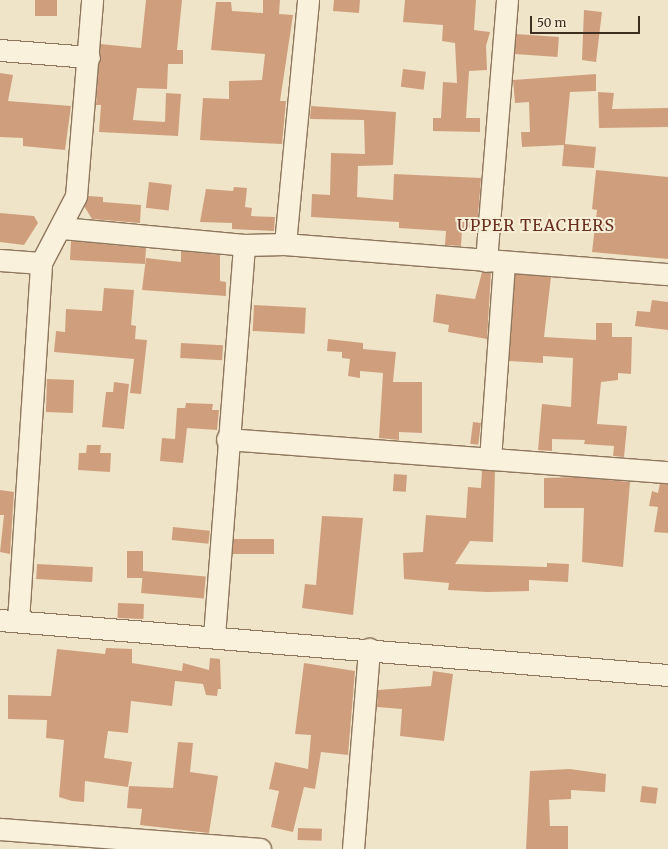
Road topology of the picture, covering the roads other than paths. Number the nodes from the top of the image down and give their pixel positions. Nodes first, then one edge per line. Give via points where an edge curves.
1 (92, 0) edge
2 (308, 0) edge
3 (507, 0) edge
4 (0, 50) edge
5 (89, 57) junction
6 (62, 228) junction
7 (285, 244) junction
8 (244, 245) junction
9 (0, 260) edge
10 (495, 262) junction
11 (41, 263) junction
12 (668, 274) edge
13 (227, 439) junction
14 (490, 459) junction
15 (668, 472) edge
16 (9, 621) edge
17 (214, 636) junction
18 (369, 649) junction
19 (668, 675) edge
20 (0, 829) edge
21 (260, 849) edge
22 (353, 849) edge

1 - 5 street
2 - 7 street
3 - 10 street
4 - 5 street
5 - 6 street via 80,172 76,196
6 - 8 street
6 - 11 street
7 - 8 street
7 - 10 street
8 - 13 street
9 - 11 street
10 - 12 street
10 - 14 street
11 - 16 street
13 - 14 street
13 - 17 street
14 - 15 street
16 - 17 street
17 - 18 street
18 - 19 street
18 - 22 street
20 - 21 street

